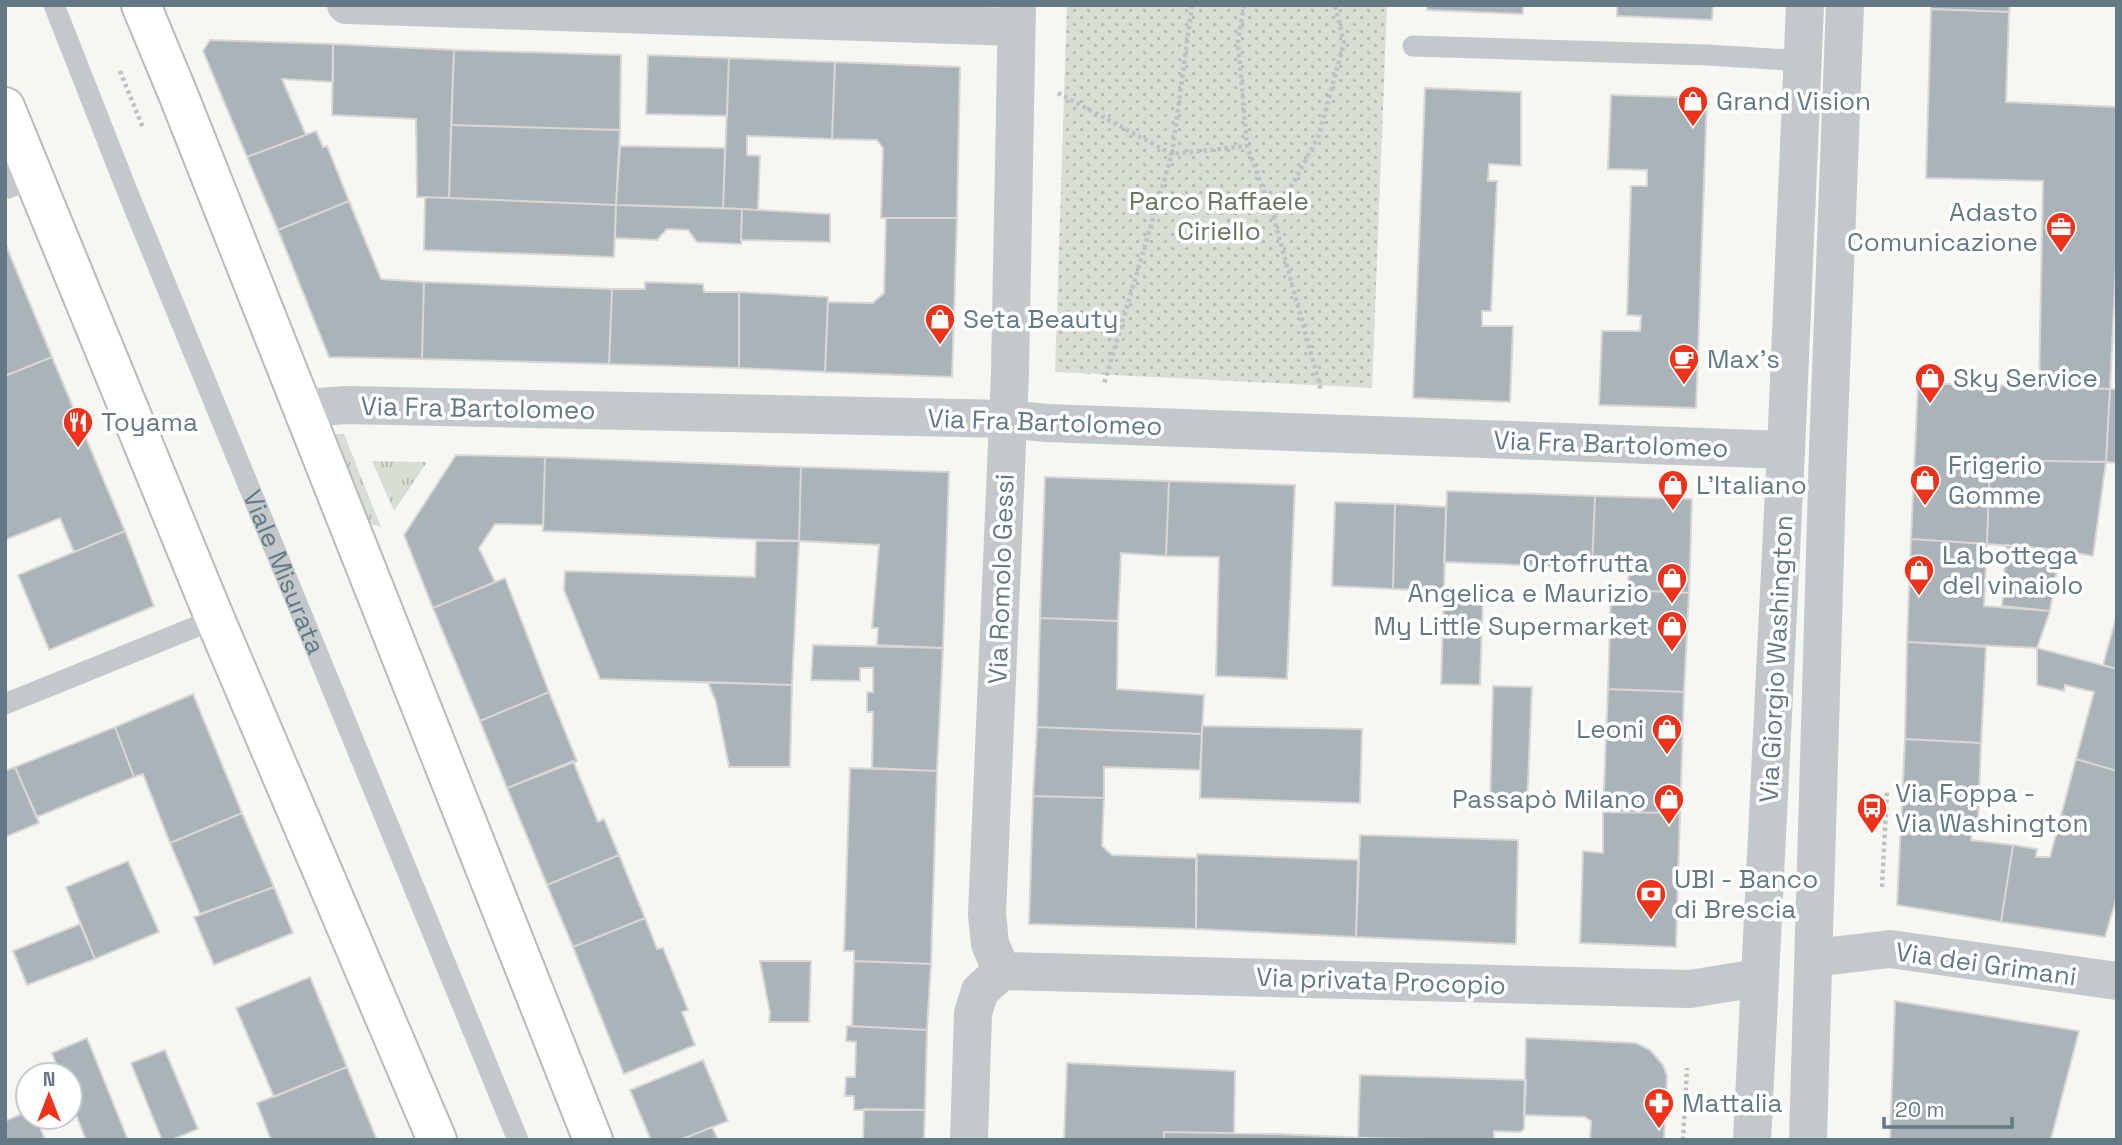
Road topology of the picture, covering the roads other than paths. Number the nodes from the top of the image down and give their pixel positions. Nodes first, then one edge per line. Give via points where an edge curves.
1 (54, 5) edge
2 (141, 5) edge
3 (346, 5) edge
4 (1805, 5) edge
5 (1844, 5) edge
6 (1016, 16) edge
7 (1413, 46) dead end
8 (1804, 61) junction
9 (1842, 62) junction
10 (5, 107) edge
11 (18, 175) edge
12 (303, 408) junction
13 (1008, 419) junction
14 (1786, 450) junction
15 (1828, 450) junction
16 (215, 619) junction
17 (5, 704) edge
18 (1814, 958) junction
19 (1002, 971) junction
20 (1758, 978) junction
21 (2117, 981) edge
22 (437, 1140) edge
23 (518, 1140) edge
24 (593, 1140) edge
25 (970, 1140) edge
26 (1752, 1140) edge
27 (1808, 1140) edge

1 - 23 lane, Viale Misurata
2 - 12 main road
3 - 6 street
4 - 8 street, Via Giorgio Washington
5 - 9 street, Via Giorgio Washington
6 - 13 street, Via Romolo Gessi
7 - 8 lane
8 - 9 street
8 - 14 street, Via Giorgio Washington
9 - 15 street, Via Giorgio Washington
10 - 11 main road
11 - 16 main road
12 - 13 street, Via Fra Bartolomeo via 347,405
12 - 24 main road
13 - 14 street, Via Fra Bartolomeo
13 - 19 street, Via Romolo Gessi via 987,914 990,944
14 - 15 street, Via Fra Bartolomeo
14 - 20 street, Via Giorgio Washington
15 - 18 street, Via Giorgio Washington
16 - 17 lane
16 - 22 main road
18 - 20 street
18 - 21 street, Via dei Grimani via 1890,949
18 - 27 street, Via Giorgio Washington
19 - 20 street, Via privata Procopio via 1690,989
19 - 25 street via 980,991 973,1013
20 - 26 street, Via Giorgio Washington

